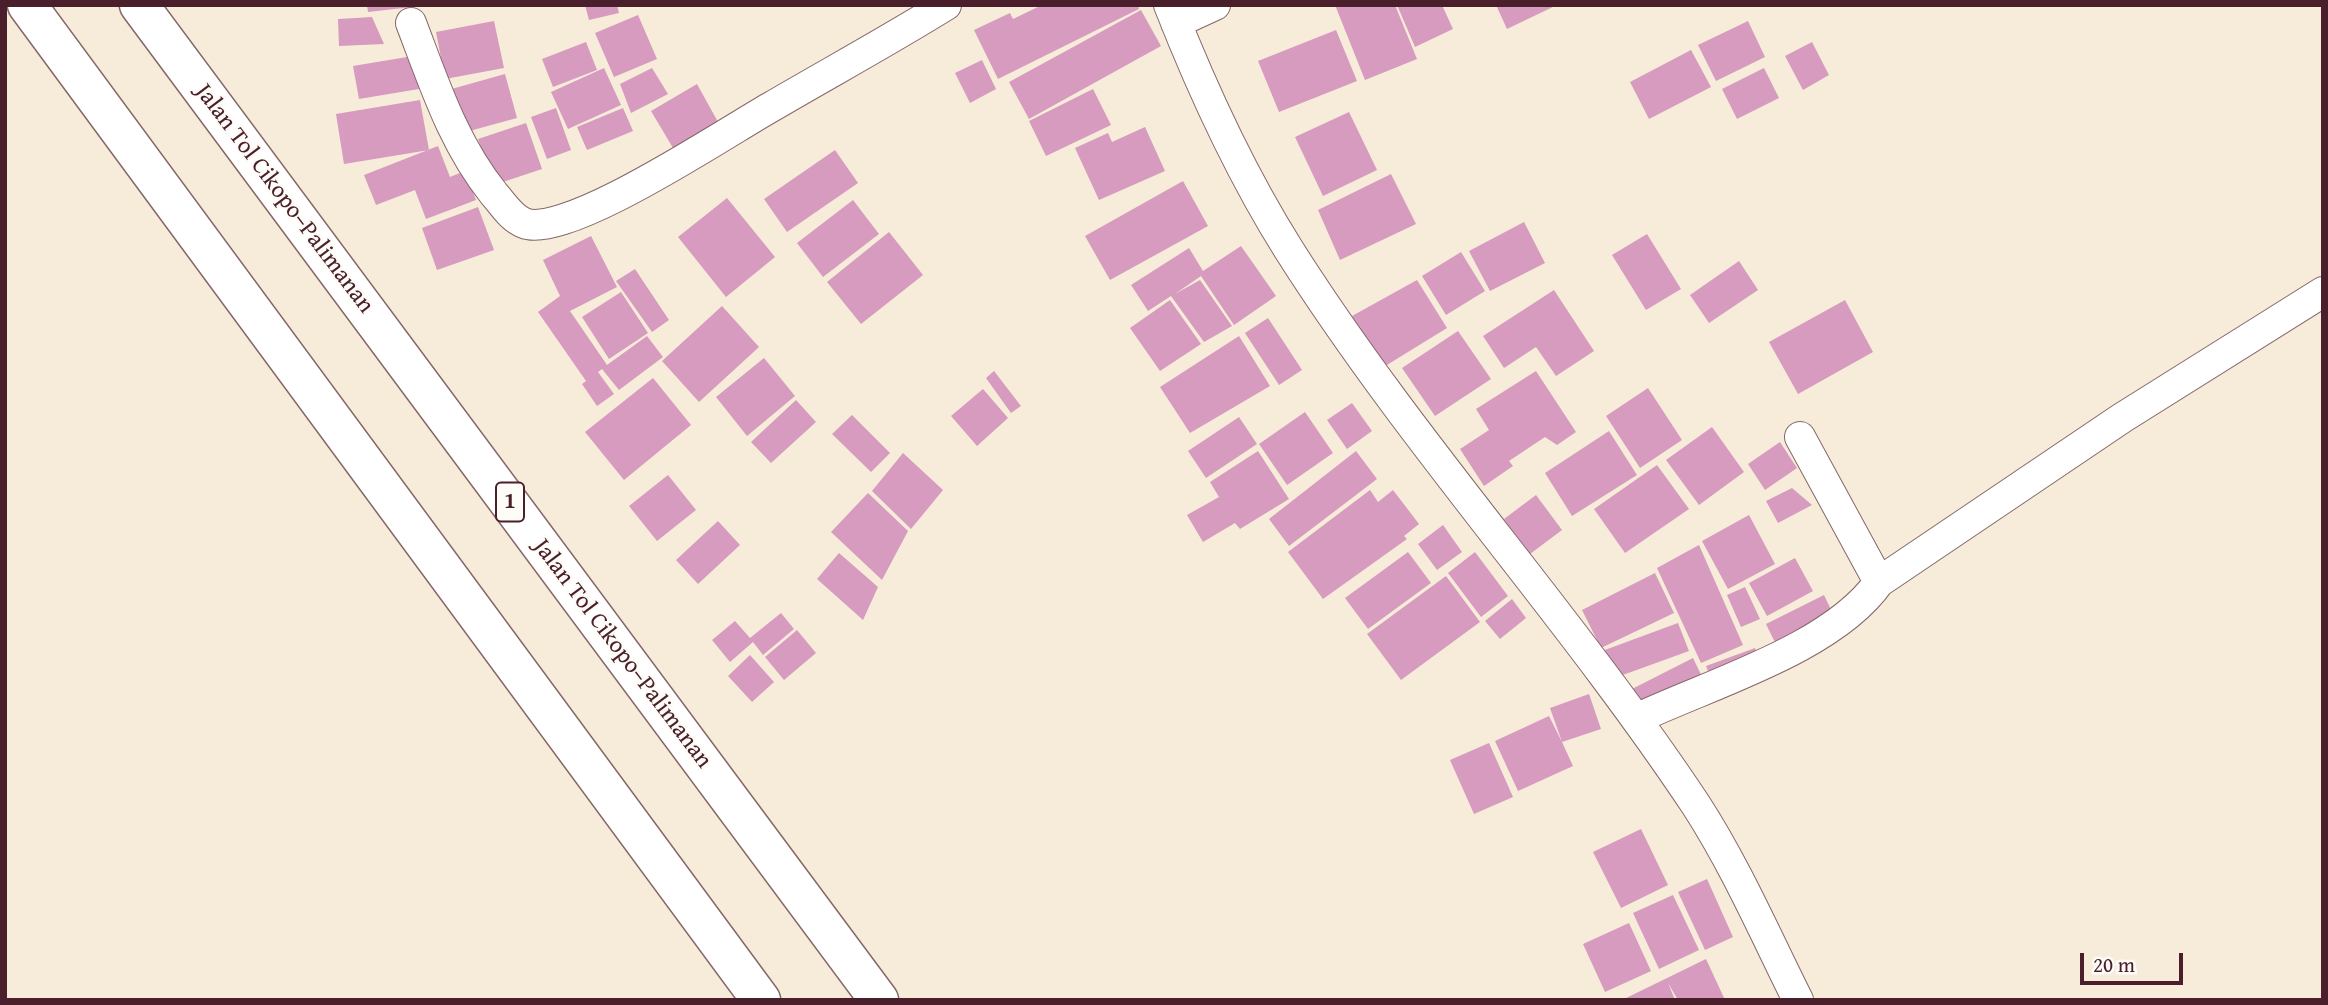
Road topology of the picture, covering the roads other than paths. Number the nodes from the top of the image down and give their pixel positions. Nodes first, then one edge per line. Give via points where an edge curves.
1 (27, 5) edge
2 (139, 5) edge
3 (946, 5) edge
4 (1215, 5) edge
5 (1172, 14) edge
6 (411, 23) dead end
7 (2323, 292) edge
8 (1800, 437) dead end
9 (1879, 582) junction
10 (1636, 719) junction
11 (761, 1000) edge
12 (879, 1000) edge
13 (1798, 1000) edge

1 - 11 highway
2 - 12 highway, Jalan Tol Cikopo–Palimanan / 1
3 - 6 street via 683,160 581,213 538,226 523,223 510,213 474,169 447,118
4 - 5 street
5 - 10 street via 1243,170 1289,249 1356,348
7 - 9 street via 2122,418
8 - 9 street
9 - 10 street via 1852,613 1794,649
10 - 13 street via 1698,809

